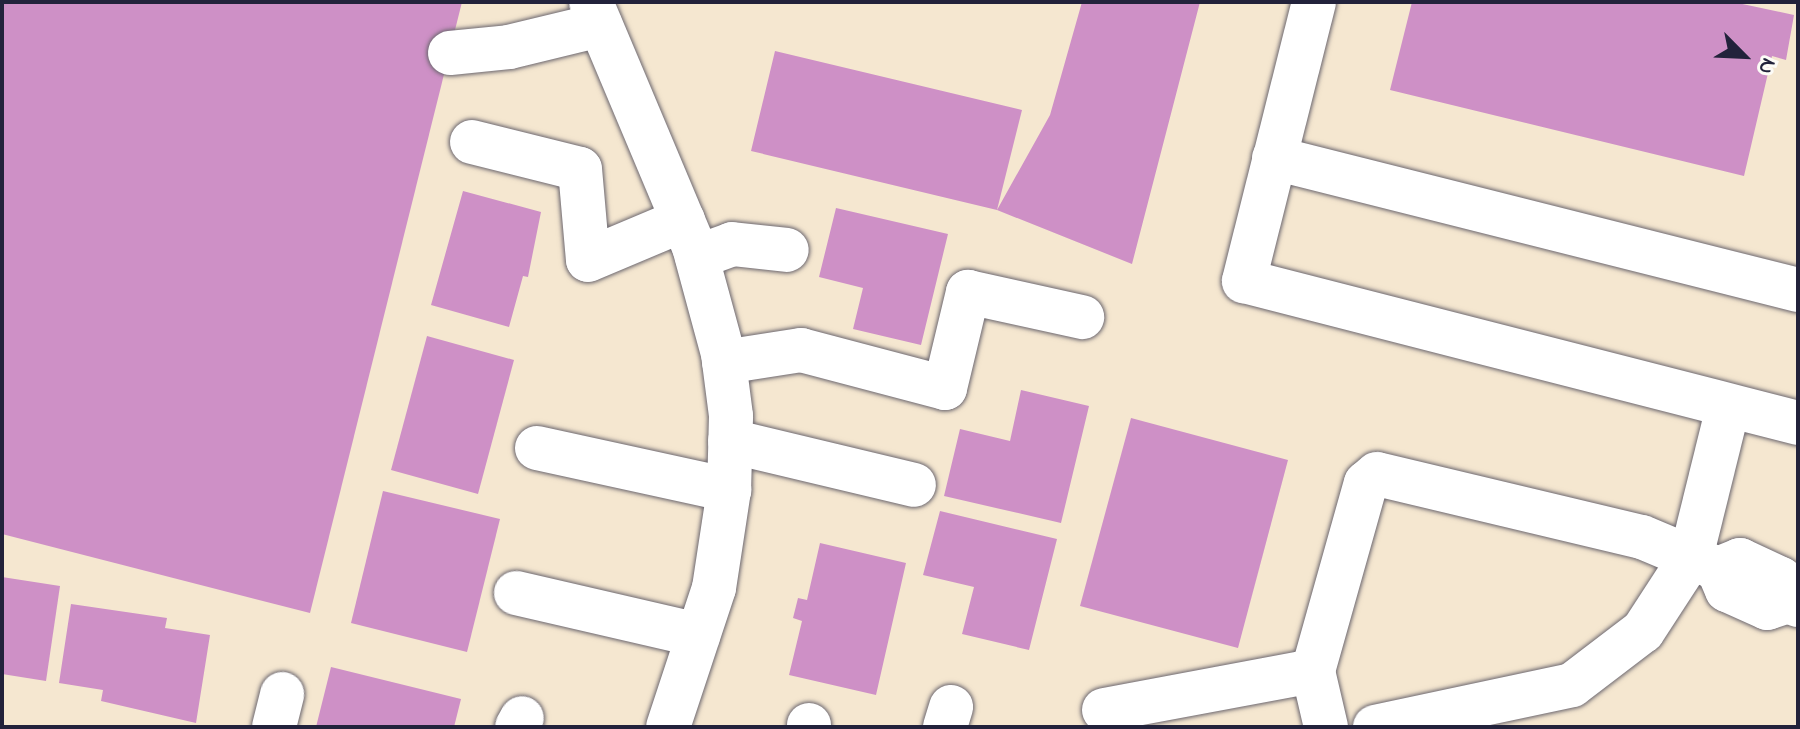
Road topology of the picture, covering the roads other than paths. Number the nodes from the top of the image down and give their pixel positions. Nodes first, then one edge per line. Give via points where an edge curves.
1 (1314, 2) edge
2 (595, 14) edge
3 (450, 53) dead end
4 (472, 142) dead end
5 (1274, 158) junction
6 (690, 239) junction
7 (787, 250) dead end
8 (1798, 290) edge
9 (1082, 317) dead end
10 (724, 362) junction
11 (1728, 408) junction
12 (1798, 423) edge
13 (730, 441) junction
14 (537, 448) dead end
15 (914, 485) dead end
16 (729, 490) junction
17 (1704, 563) junction
18 (516, 593) dead end
19 (1793, 603) edge
20 (698, 635) junction
21 (1313, 671) junction
22 (1104, 710) dead end
23 (668, 727) edge
24 (1326, 727) edge
25 (1375, 727) edge

1 - 5 street
2 - 3 street via 509,47
2 - 6 street
4 - 6 street via 580,169 588,260
5 - 8 street
5 - 11 street via 1244,281
6 - 7 street
6 - 10 street
9 - 10 street via 968,292 945,388 801,350
10 - 13 street
11 - 12 street
11 - 17 street
13 - 15 street
13 - 16 street
14 - 16 street via 632,473
16 - 20 street via 714,588
17 - 19 street via 1740,560 1781,579
17 - 21 street via 1642,537 1377,474 1366,483
17 - 25 street via 1643,631 1572,685
18 - 20 street
20 - 23 street
21 - 22 street
21 - 24 street

